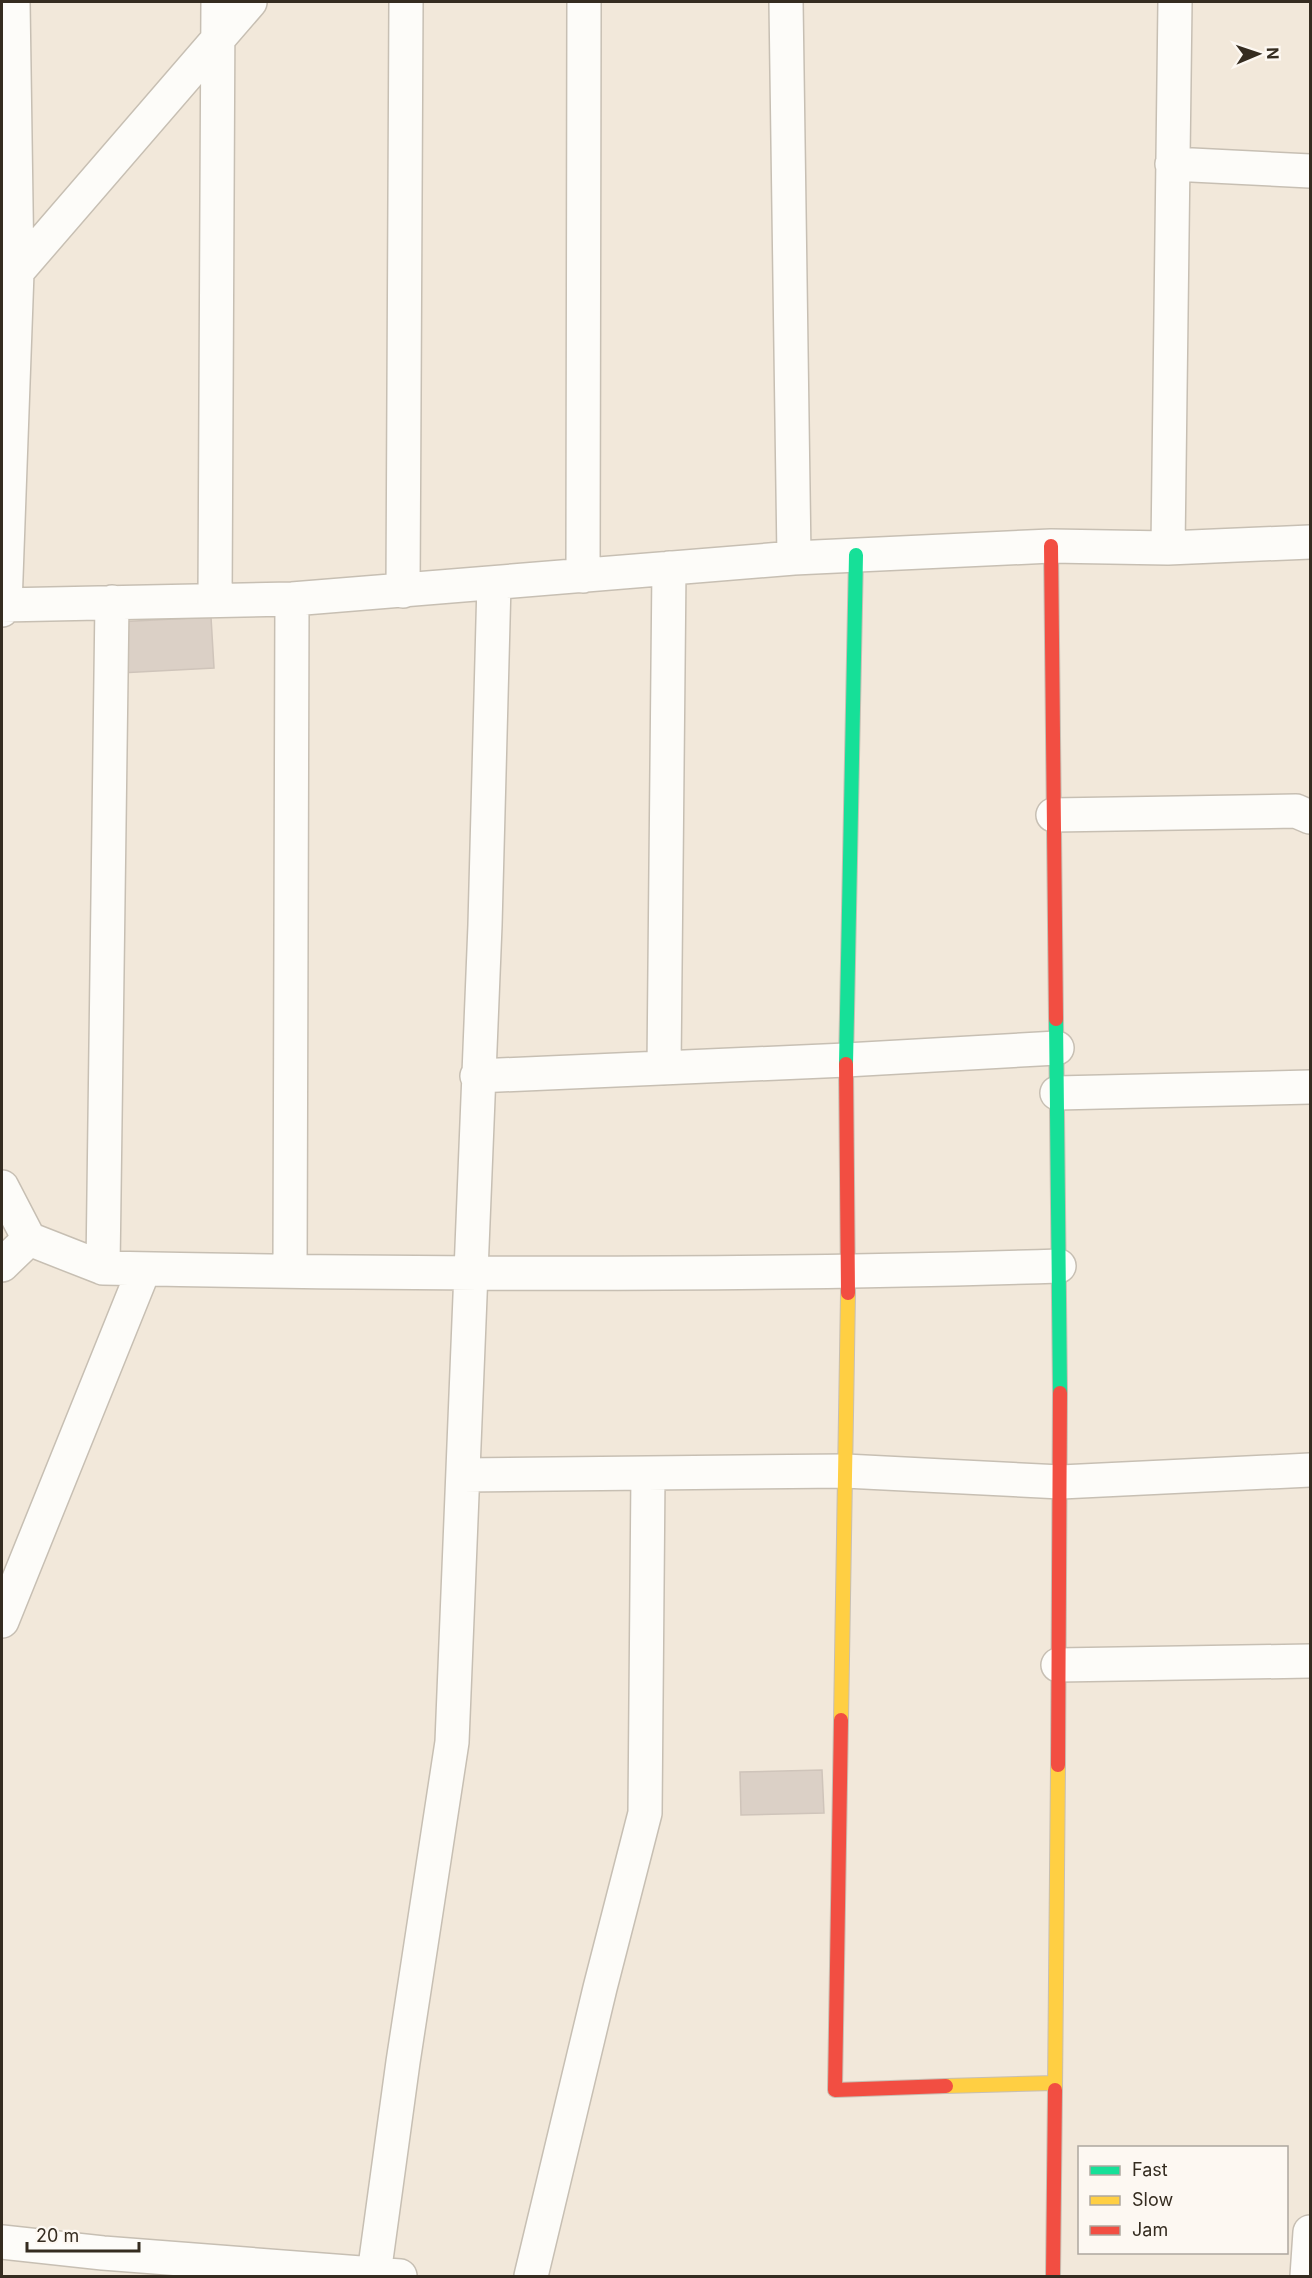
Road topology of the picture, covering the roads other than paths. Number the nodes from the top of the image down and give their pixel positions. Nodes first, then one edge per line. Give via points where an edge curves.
1 (13, 2) edge
2 (218, 2) edge
3 (250, 2) edge
4 (406, 2) edge
5 (584, 2) edge
6 (786, 2) edge
7 (1174, 2) edge
8 (219, 38) junction
9 (1172, 164) junction
10 (1311, 171) edge
11 (9, 281) edge
12 (1311, 542) edge
13 (1051, 546) junction
14 (1168, 548) junction
15 (856, 555) junction
16 (794, 558) junction
17 (669, 568) junction
18 (583, 576) junction
19 (494, 583) junction
20 (403, 591) junction
21 (292, 599) junction
22 (215, 600) junction
23 (112, 602) junction
24 (3, 606) edge
25 (1053, 815) junction
26 (1311, 817) edge
27 (1057, 1048) junction
28 (846, 1060) junction
29 (664, 1068) junction
30 (477, 1076) junction
31 (1311, 1087) edge
32 (1057, 1093) junction
33 (2, 1187) edge
34 (29, 1239) junction
35 (2, 1264) edge
36 (1059, 1266) junction
37 (103, 1268) junction
38 (144, 1269) junction
39 (290, 1271) junction
40 (848, 1273) junction
41 (472, 1274) junction
42 (1311, 1470) edge
43 (845, 1472) junction
44 (648, 1474) junction
45 (464, 1475) junction
46 (1061, 1482) junction
47 (2, 1622) edge
48 (1311, 1661) edge
49 (1058, 1665) junction
50 (1054, 2083) junction
51 (1311, 2232) edge
52 (2, 2242) edge
53 (101, 2265) edge
54 (342, 2274) edge
55 (387, 2275) edge
56 (531, 2277) edge
57 (1053, 2277) edge
58 (1307, 2277) edge

1 - 11 street
2 - 8 street
3 - 8 street
4 - 20 street
5 - 18 street
6 - 16 street
7 - 9 street
8 - 11 street
8 - 22 street
9 - 10 street
9 - 14 street
11 - 24 street
12 - 14 street
13 - 14 street
13 - 15 street
13 - 25 street
15 - 16 street
15 - 28 street
16 - 17 street
17 - 18 street
17 - 29 street
18 - 19 street
19 - 20 street
19 - 30 street
20 - 21 street
21 - 22 street
21 - 39 street
22 - 23 street
23 - 24 street
23 - 37 street
25 - 26 street via 1296,811
25 - 27 street
27 - 28 street
27 - 32 street
28 - 29 street
28 - 40 street
29 - 30 street
30 - 41 street
31 - 32 street
32 - 36 street
33 - 34 street
34 - 35 street
34 - 37 street
36 - 40 street
36 - 46 street
37 - 38 street
38 - 39 street
38 - 47 street
39 - 41 street
40 - 41 street
40 - 43 street
41 - 45 street
42 - 46 street
43 - 44 street
43 - 46 street
43 - 50 street via 835,2090
44 - 45 street
44 - 56 street via 645,1813
45 - 55 street via 452,1742 403,2062
46 - 49 street
48 - 49 street
49 - 50 street
50 - 57 street
51 - 58 street
52 - 53 street
53 - 54 street
54 - 55 street

